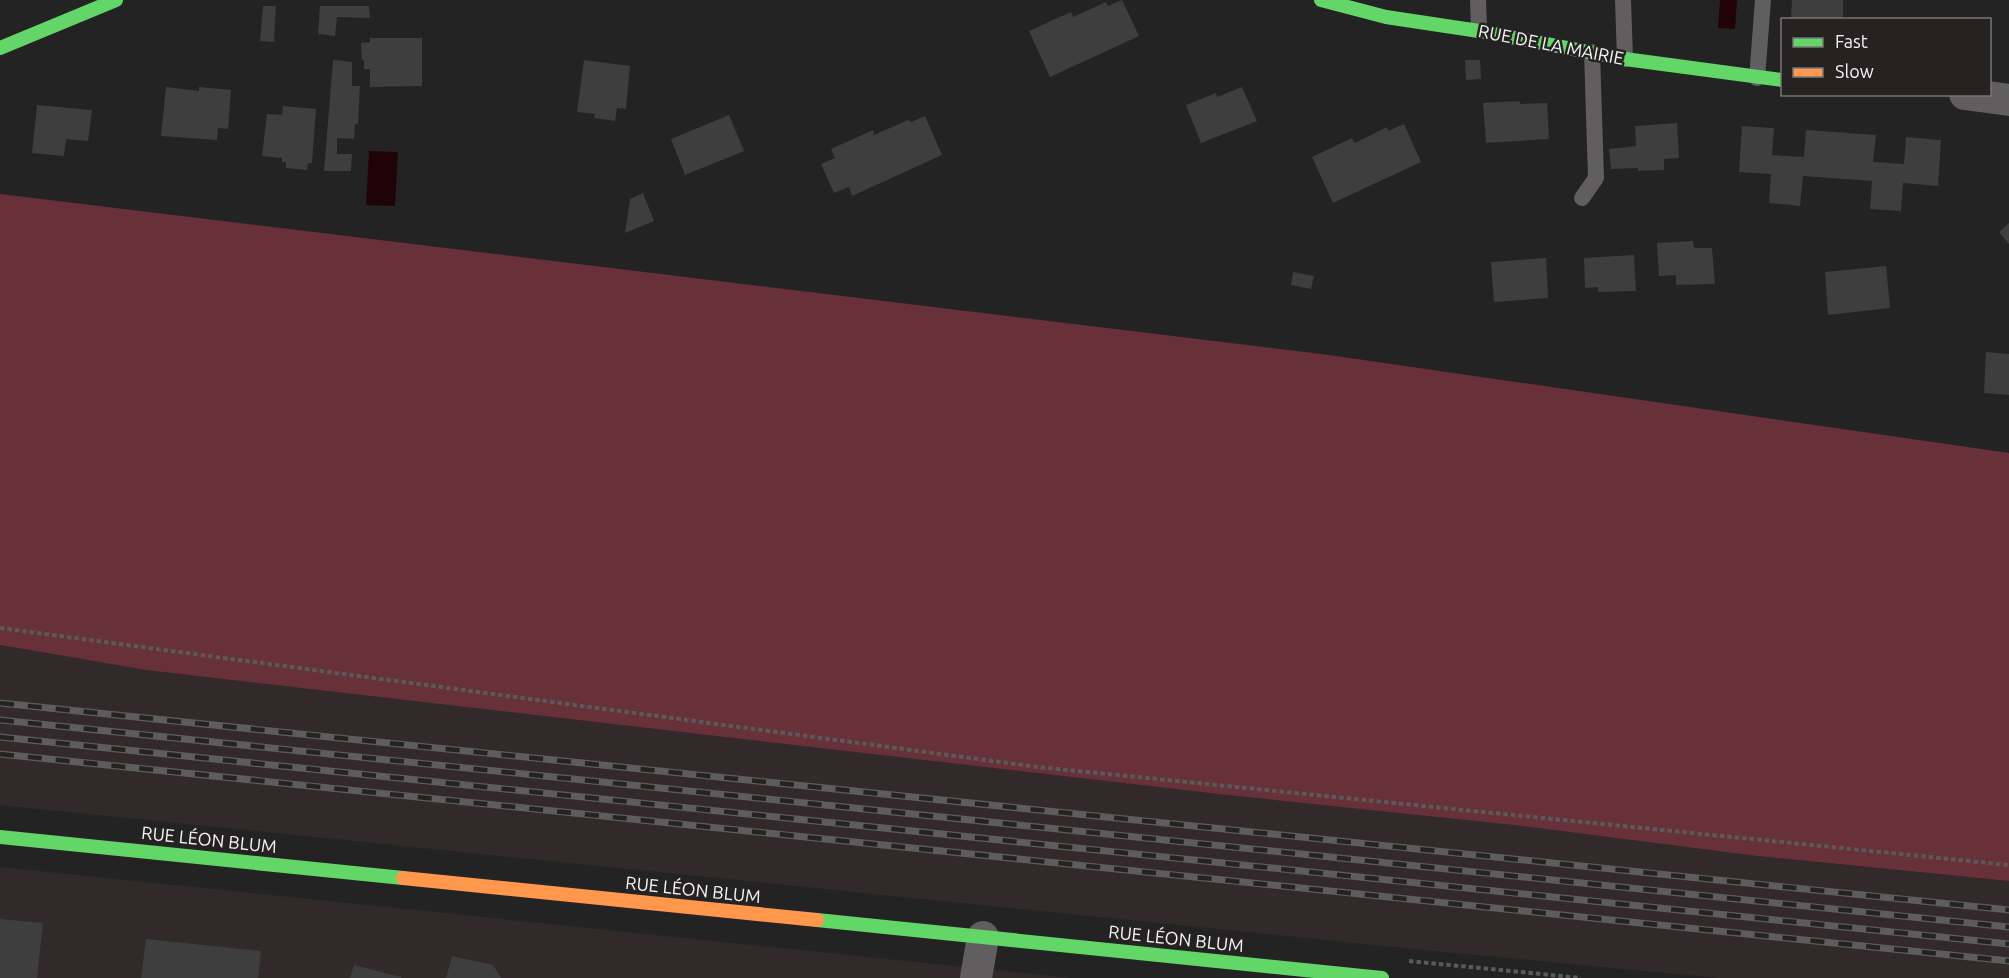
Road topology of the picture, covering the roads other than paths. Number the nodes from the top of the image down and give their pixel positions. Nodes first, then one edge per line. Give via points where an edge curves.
1 (116, 0) edge
2 (1321, 0) edge
3 (1478, 0) edge
4 (1623, 0) edge
5 (1763, 0) edge
6 (1479, 31) junction
7 (0, 48) edge
8 (1592, 52) junction
9 (1625, 59) junction
10 (1757, 78) junction
11 (1781, 80) edge
12 (1980, 96) edge
13 (2009, 100) edge
14 (1582, 198) dead end
15 (0, 837) edge
16 (983, 937) junction
17 (976, 978) edge
18 (1382, 978) edge

1 - 7 street
2 - 6 street, RUE DE LA MAIRIE via 1386,17
3 - 6 lane
4 - 9 lane
5 - 10 lane
6 - 8 street, RUE DE LA MAIRIE
8 - 9 street, RUE DE LA MAIRIE
8 - 14 lane via 1596,178
9 - 10 street, RUE DE LA MAIRIE
10 - 11 street, RUE DE LA MAIRIE
12 - 13 street
15 - 16 street, RUE LÉON BLUM
16 - 17 street
16 - 18 street, RUE LÉON BLUM

